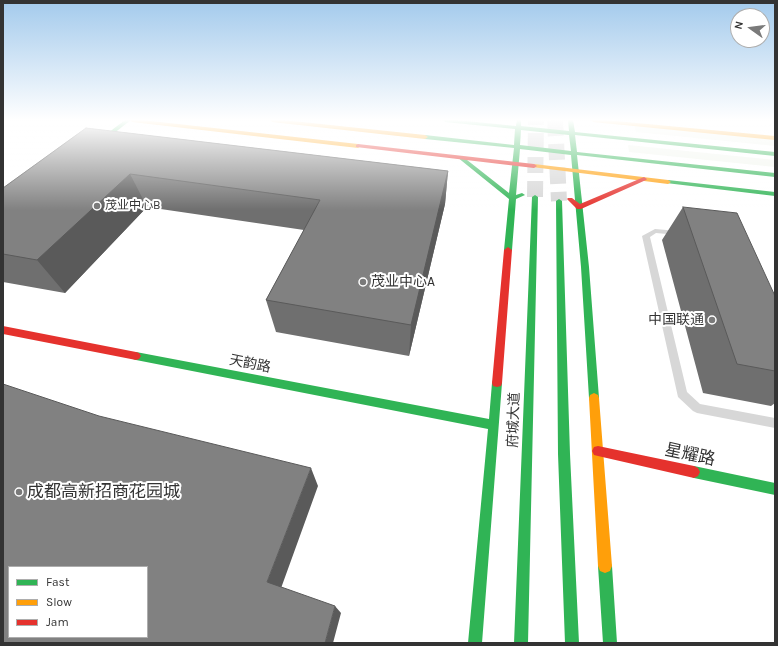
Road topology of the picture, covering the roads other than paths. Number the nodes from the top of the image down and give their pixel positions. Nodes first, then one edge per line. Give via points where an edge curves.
1 (89, 150) edge
2 (399, 150) edge
3 (517, 150) edge
4 (551, 150) edge
5 (738, 150) edge
6 (574, 153) junction
7 (84, 154) edge
8 (775, 154) edge
9 (460, 157) junction
10 (515, 164) junction
11 (576, 171) junction
12 (775, 175) edge
13 (645, 179) junction
14 (775, 194) edge
15 (534, 197) tunnel mouth
16 (552, 197) junction
17 (512, 198) junction
18 (579, 207) junction
19 (686, 234) edge
20 (3, 330) edge
21 (775, 423) edge
22 (492, 425) junction
23 (598, 451) junction
24 (775, 489) edge
25 (475, 643) edge
26 (521, 643) edge
27 (572, 643) edge
28 (610, 643) edge

1 - 7 street
2 - 9 street
3 - 10 street
4 - 6 street
5 - 8 street
6 - 11 street
6 - 12 street
9 - 10 street
9 - 17 street
10 - 11 street
10 - 17 street
11 - 13 street
11 - 18 street
13 - 14 street
13 - 18 street
15 - 26 street, 府城大道
16 - 17 street via 530,192
16 - 18 street via 568,197
16 - 27 street
17 - 22 street
18 - 23 street
19 - 21 lane via 655,230 646,236 682,394 697,408
20 - 22 street, 天韵路
22 - 25 street
23 - 24 street, 星耀路
23 - 28 street

